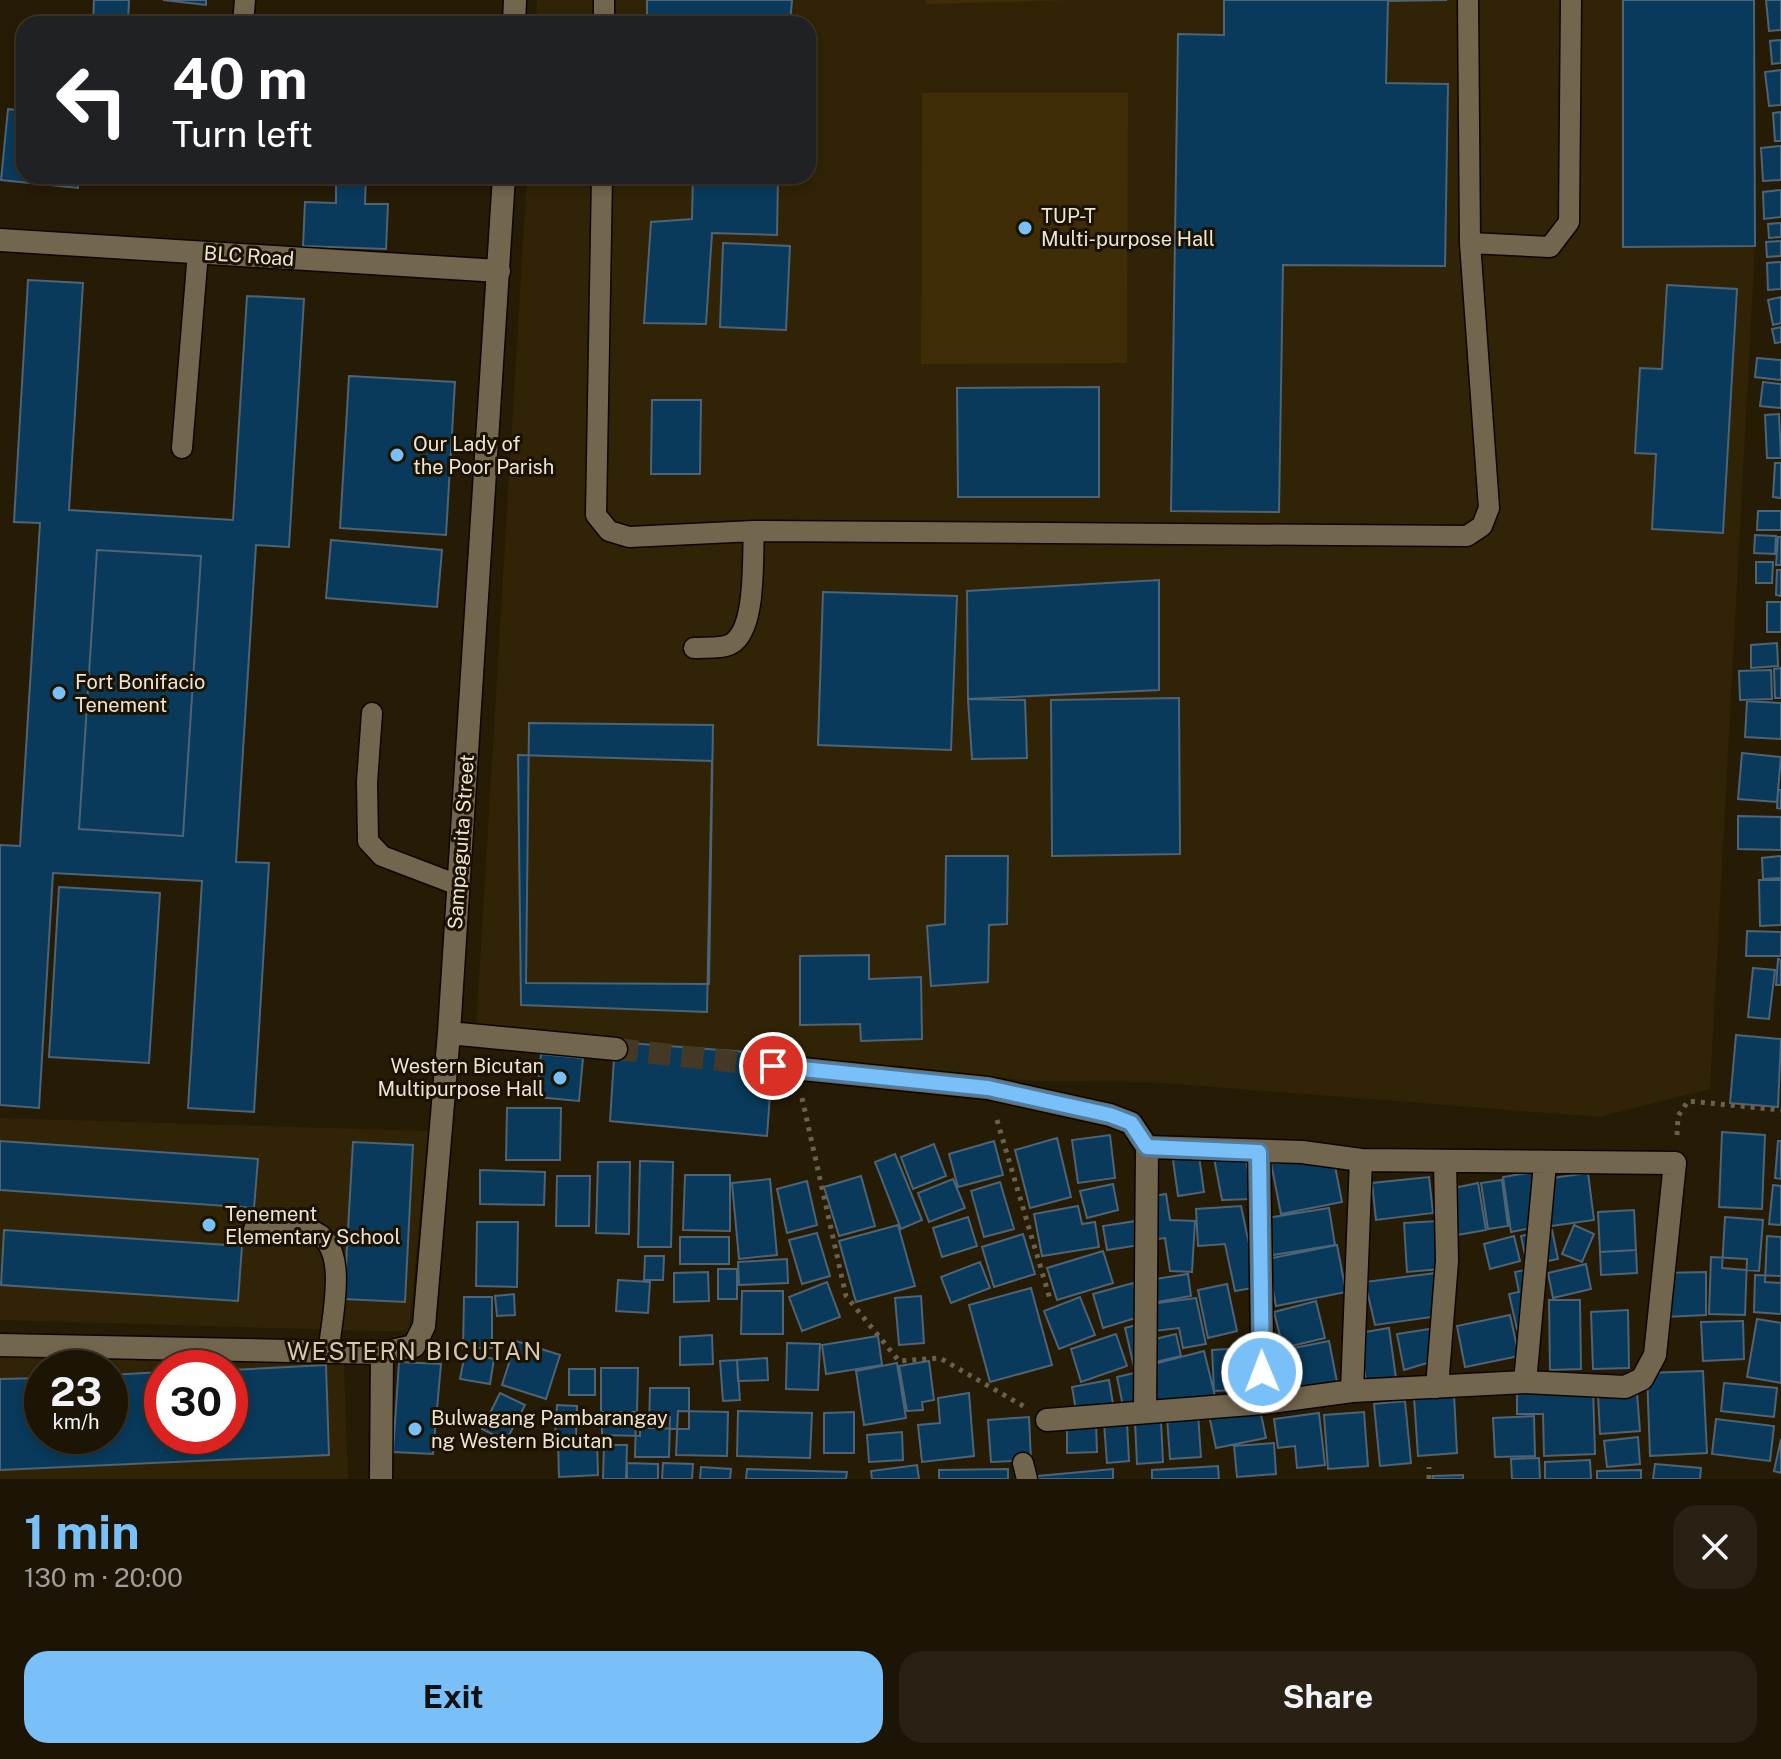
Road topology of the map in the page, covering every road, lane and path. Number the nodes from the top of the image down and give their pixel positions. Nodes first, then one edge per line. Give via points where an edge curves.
1 (1468, 0) edge
2 (1571, 0) edge
3 (504, 184) edge
4 (602, 184) edge
5 (0, 240) edge
6 (1470, 243) junction
7 (198, 252) junction
8 (499, 271) junction
9 (182, 448) dead end
10 (754, 531) junction
11 (694, 648) dead end
12 (372, 713) dead end
13 (458, 885) junction
14 (449, 1033) junction
15 (616, 1049) tunnel mouth
16 (784, 1066) joint
17 (988, 1088) junction
18 (1781, 1110) edge
19 (1147, 1147) junction
20 (1259, 1152) junction
21 (1361, 1160) junction
22 (1445, 1161) junction
23 (1675, 1163) junction
24 (1545, 1164) junction
25 (254, 1229) dead end
26 (1050, 1299) dead end
27 (0, 1345) edge
28 (329, 1349) junction
29 (382, 1353) junction
30 (1525, 1382) junction
31 (1437, 1387) junction
32 (1352, 1391) junction
33 (1263, 1403) junction
34 (1145, 1412) junction
35 (1047, 1420) joint
36 (1429, 1467) dead end
37 (381, 1479) edge
38 (1429, 1479) edge

1 - 6 lane
2 - 6 lane via 1569,222 1550,247
3 - 8 street, Sampaguita Street
4 - 10 lane via 596,515 609,531 629,537
5 - 7 street, BLC Road
6 - 10 lane via 1489,508 1482,526 1467,536
7 - 8 street, BLC Road
7 - 9 lane
8 - 13 street, Sampaguita Street
10 - 11 lane via 748,620 741,635 729,645
12 - 13 lane via 368,841 382,856
13 - 14 street, Sampaguita Street
14 - 15 street
14 - 29 street, Sampaguita Street via 424,1326 414,1346
16 - 17 street
16 - 35 path via 846,1296 899,1361 940,1358
17 - 19 street via 1110,1115 1131,1123
17 - 26 path
18 - 23 path via 1688,1101 1678,1116
19 - 20 street
19 - 34 street
20 - 21 street
20 - 33 street
21 - 22 street
21 - 32 street
22 - 24 street
22 - 31 street via 1447,1261
23 - 24 street
23 - 30 street via 1655,1355 1642,1379 1625,1387
24 - 30 street
25 - 28 lane via 311,1231 331,1246 337,1265
27 - 28 street
28 - 29 street
29 - 37 street
30 - 31 street
31 - 32 street
32 - 33 street
33 - 34 street
34 - 35 street
36 - 38 path

